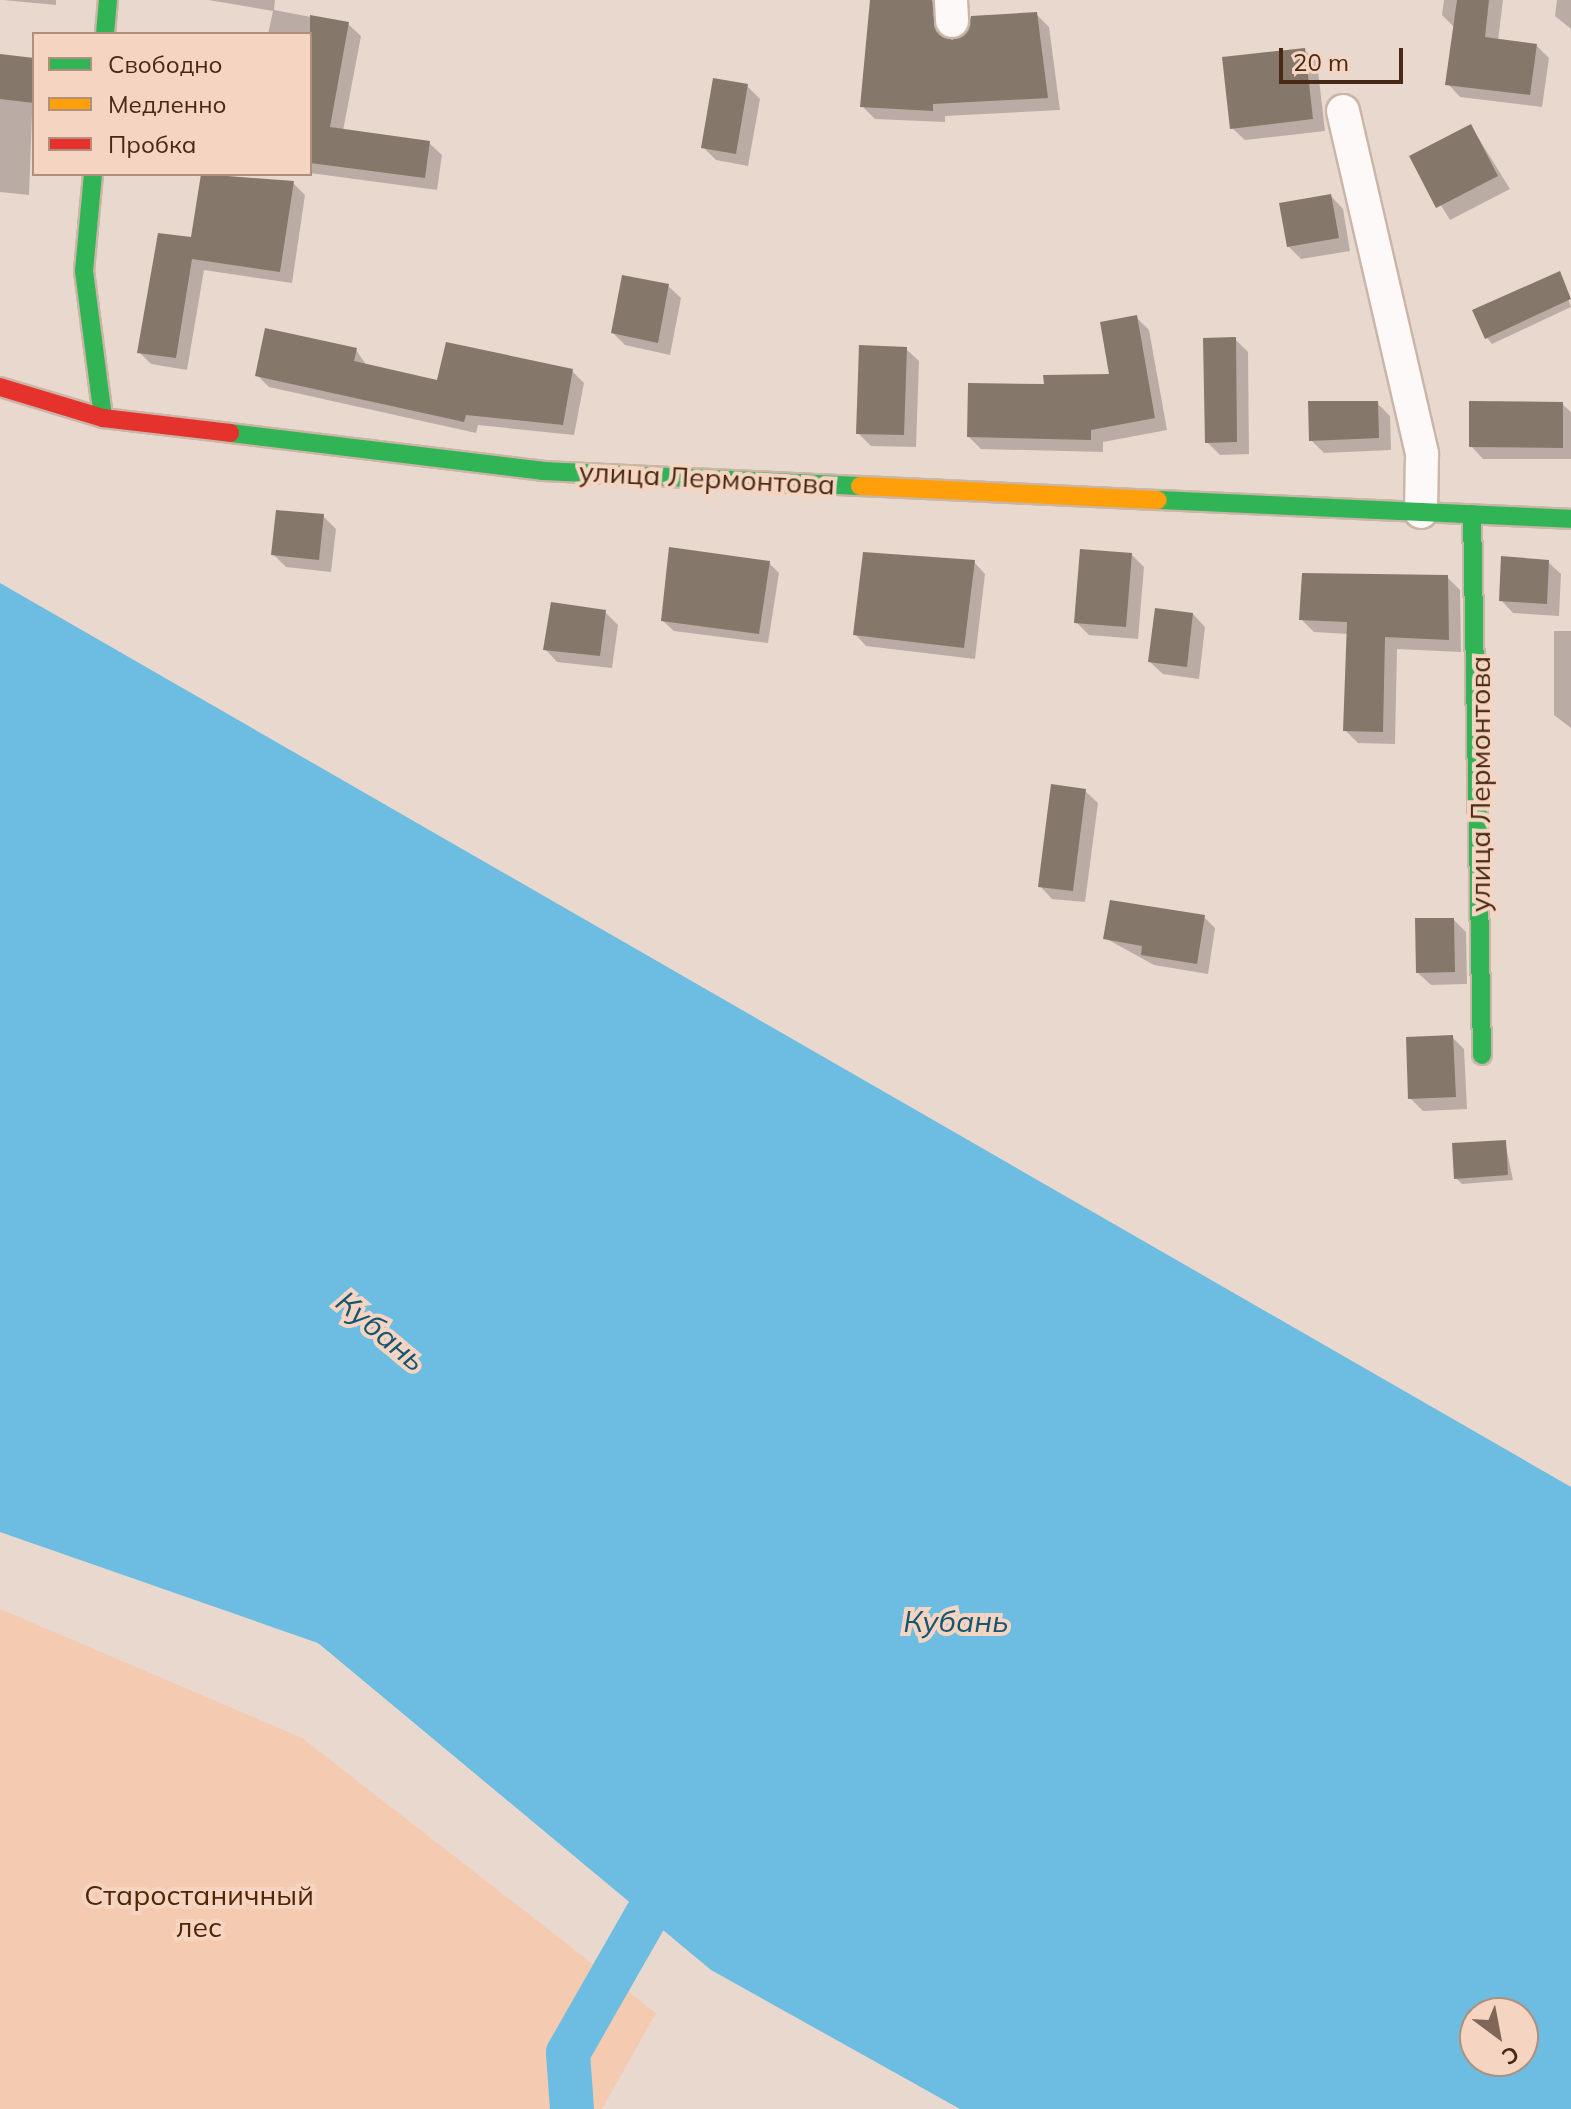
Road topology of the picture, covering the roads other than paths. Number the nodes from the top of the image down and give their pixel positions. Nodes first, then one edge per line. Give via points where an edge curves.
1 (108, 0) edge
2 (105, 32) edge
3 (1343, 111) dead end
4 (93, 176) edge
5 (0, 387) edge
6 (103, 418) junction
7 (1421, 512) junction
8 (1472, 514) junction
9 (1571, 519) edge
10 (1482, 1055) dead end

1 - 2 street
3 - 7 street via 1422,454
4 - 6 street via 84,271
5 - 6 street, улица Лермонтова
6 - 7 street, улица Лермонтова via 542,471
7 - 8 street, улица Лермонтова
8 - 9 street, улица Лермонтова
8 - 10 street, улица Лермонтова

